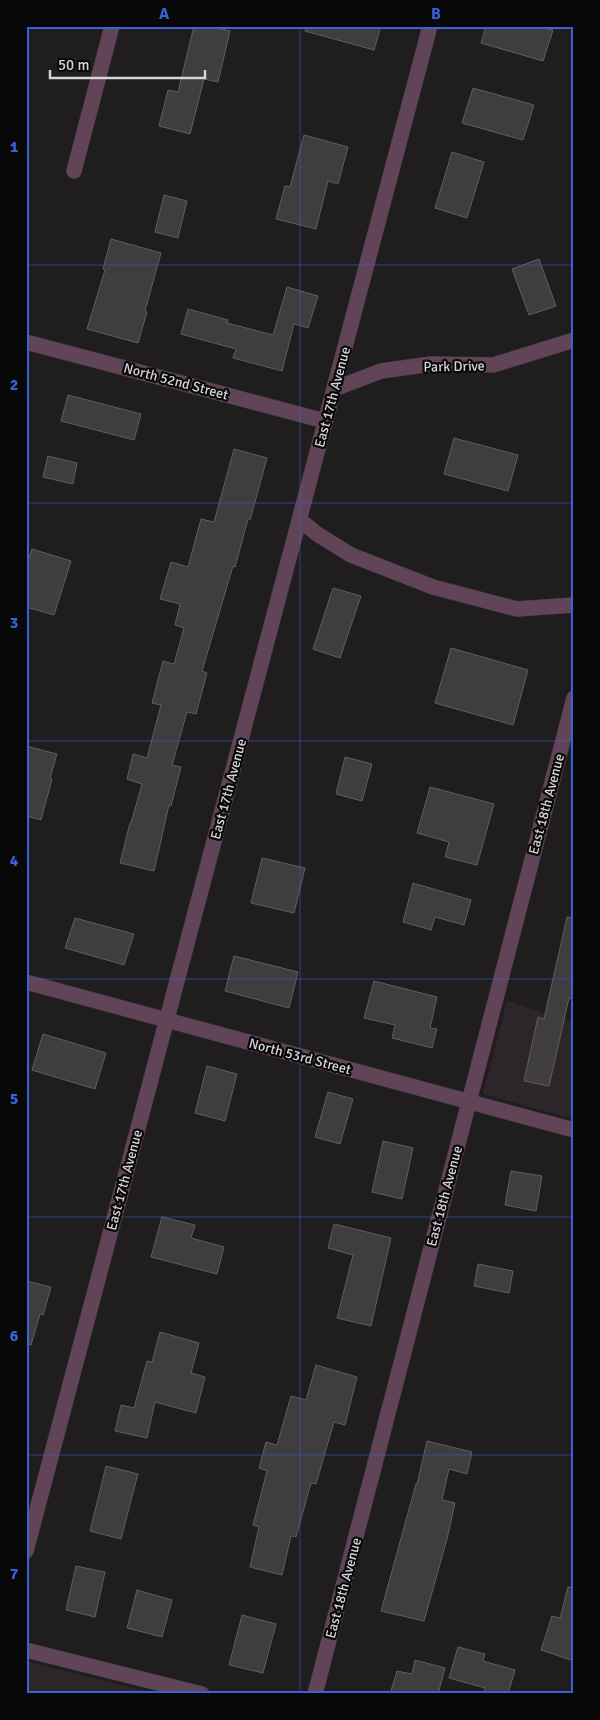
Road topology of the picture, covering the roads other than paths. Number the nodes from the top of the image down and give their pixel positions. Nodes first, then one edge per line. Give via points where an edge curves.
1 (112, 26) edge
2 (430, 26) edge
3 (74, 171) dead end
4 (574, 340) edge
5 (26, 342) edge
6 (334, 389) junction
7 (326, 421) junction
8 (300, 520) junction
9 (574, 605) edge
10 (574, 698) edge
11 (26, 982) edge
12 (167, 1020) junction
13 (469, 1102) junction
14 (574, 1130) edge
15 (26, 1551) edge
16 (26, 1650) edge
17 (202, 1694) edge
18 (315, 1694) edge

1 - 3 street
2 - 6 street, East 17th Avenue
4 - 6 street, Park Drive via 493,365 431,364 382,371
5 - 7 street, North 52nd Street
6 - 7 street, East 17th Avenue
7 - 8 street, East 17th Avenue
8 - 9 street via 351,555 433,587 518,609
8 - 12 street, East 17th Avenue
10 - 13 street, East 18th Avenue
11 - 12 street, North 53rd Street
12 - 13 street, North 53rd Street
12 - 15 street, East 17th Avenue
13 - 14 street, North 53rd Street
13 - 18 street, East 18th Avenue
16 - 17 street

